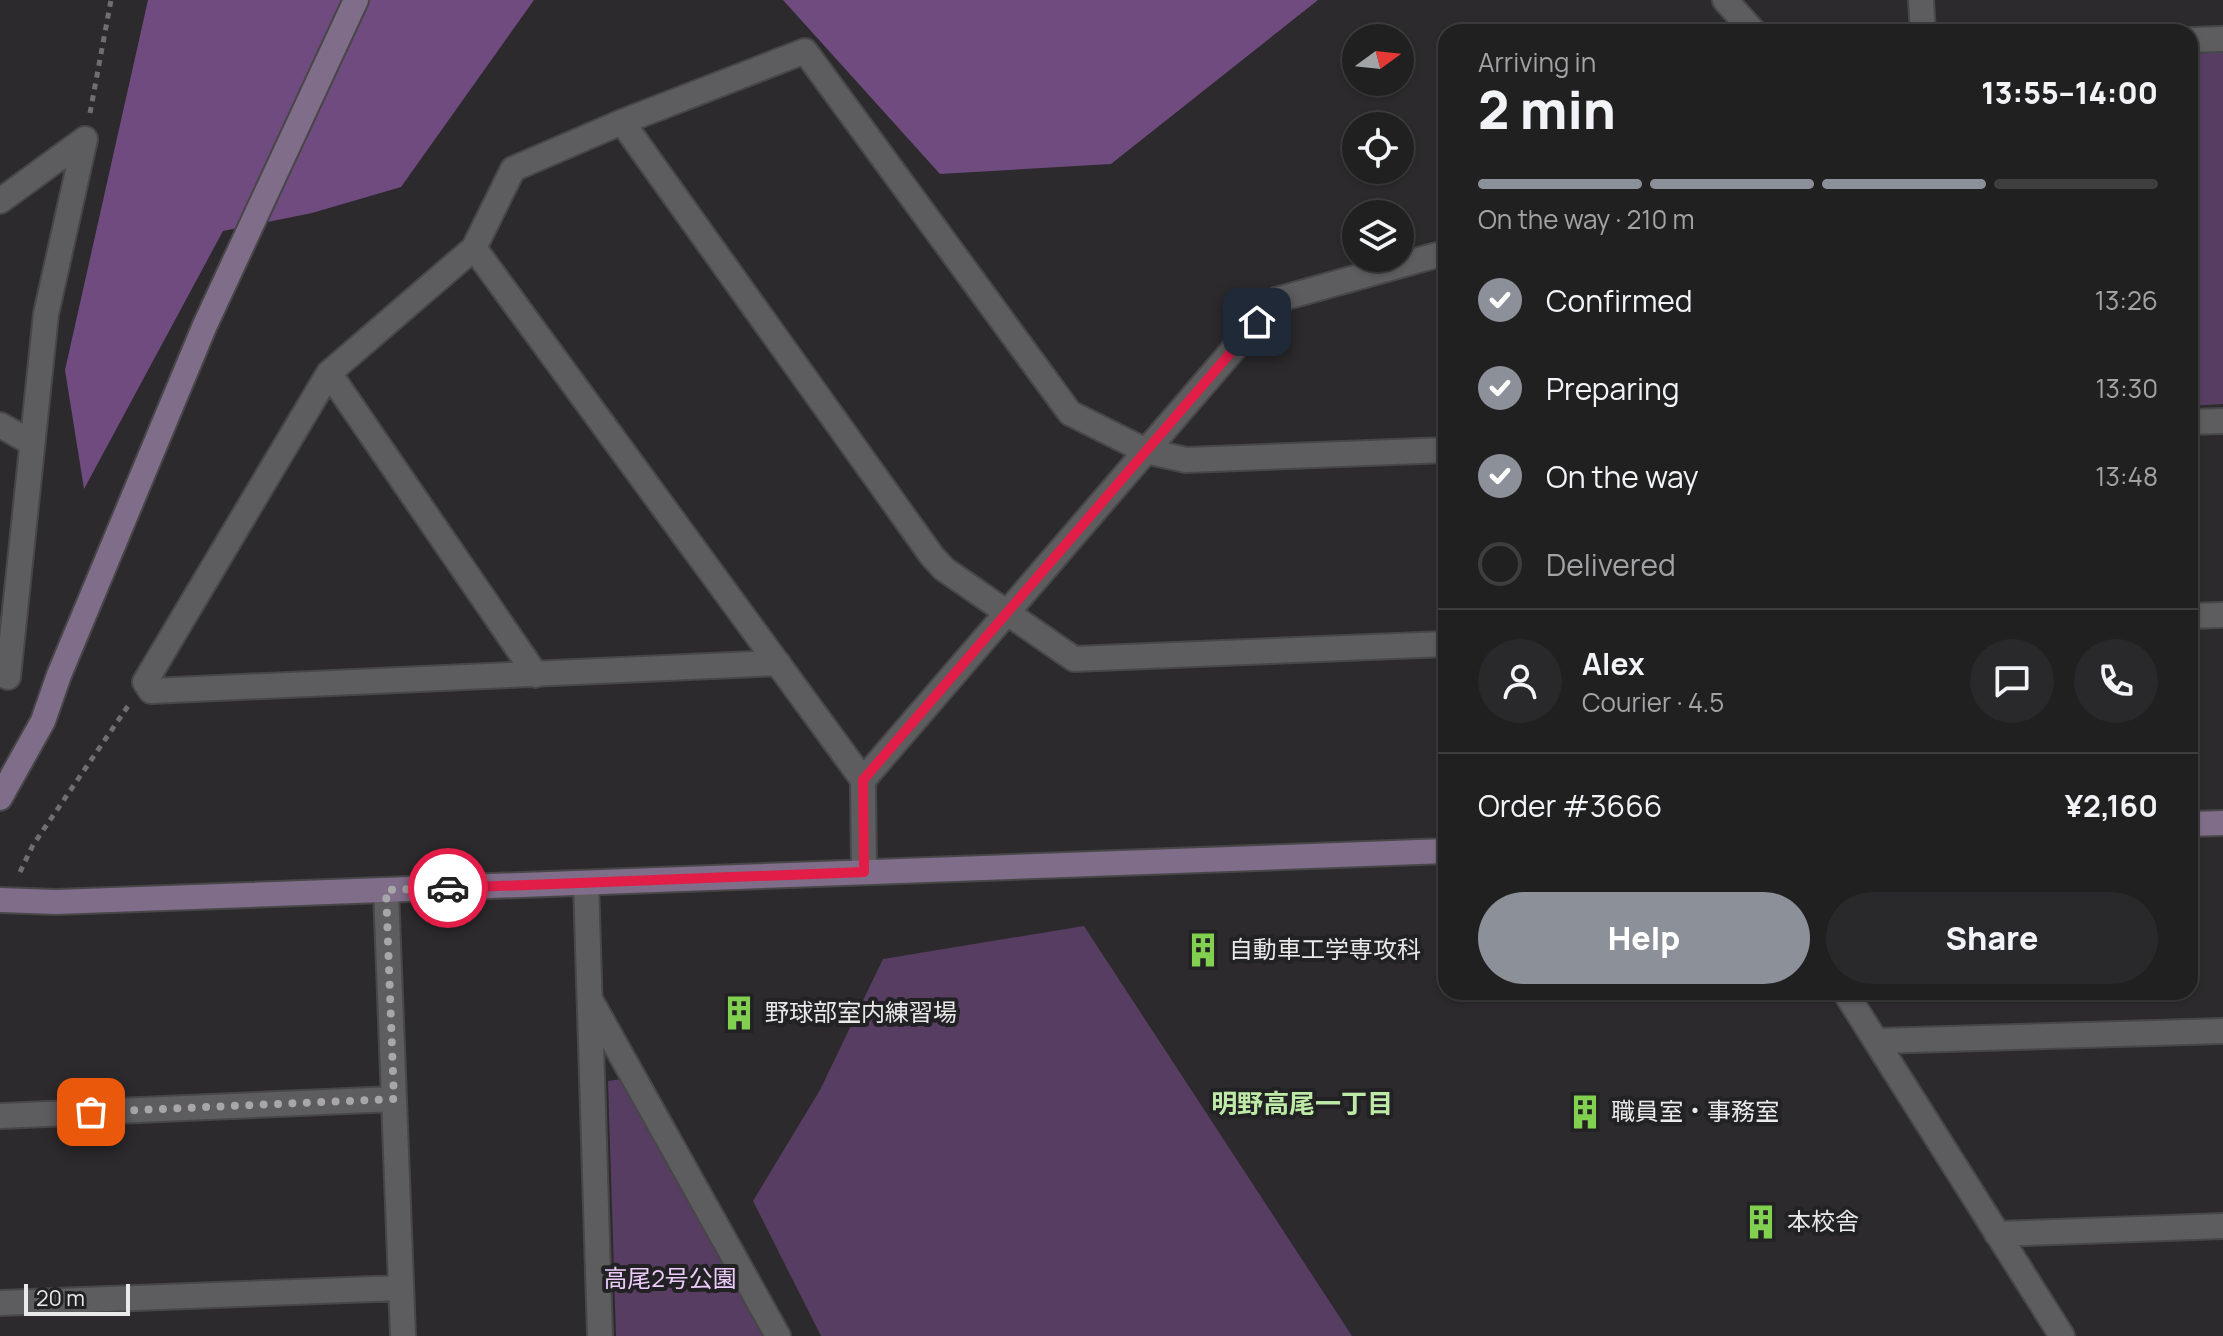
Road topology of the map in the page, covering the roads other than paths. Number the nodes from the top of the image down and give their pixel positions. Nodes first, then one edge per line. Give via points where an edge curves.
1 (356, 0) edge
2 (1725, 0) edge
3 (1921, 0) edge
4 (1747, 24) edge
5 (1922, 24) edge
6 (2223, 39) edge
7 (2198, 40) edge
8 (622, 122) junction
9 (0, 201) edge
10 (474, 248) junction
11 (1438, 255) edge
12 (329, 373) junction
13 (2223, 421) edge
14 (2198, 422) edge
15 (0, 425) edge
16 (32, 443) junction
17 (1438, 450) edge
18 (1146, 451) junction
19 (1007, 612) junction
20 (2223, 615) edge
21 (2198, 616) edge
22 (1438, 644) edge
23 (778, 663) junction
24 (0, 673) edge
25 (536, 675) junction
26 (863, 780) junction
27 (0, 798) edge
28 (2223, 823) edge
29 (2198, 824) edge
30 (1438, 851) edge
31 (864, 872) junction
32 (586, 883) junction
33 (386, 890) junction
34 (0, 900) edge
35 (589, 998) junction
36 (1850, 1000) edge
37 (2223, 1031) edge
38 (1876, 1041) junction
39 (394, 1099) junction
40 (0, 1116) edge
41 (2223, 1226) edge
42 (1997, 1234) junction
43 (401, 1288) junction
44 (0, 1303) edge
45 (403, 1336) edge
46 (600, 1336) edge
47 (778, 1336) edge
48 (2062, 1336) edge

1 - 27 street via 205,325 43,721
2 - 4 street
3 - 5 street
6 - 7 street
8 - 10 street via 513,169
8 - 18 street via 805,51 1070,413
8 - 19 street via 932,556
9 - 16 street via 85,139 46,314
10 - 12 street
10 - 23 street
11 - 18 street via 1276,300
12 - 25 street
12 - 25 street via 145,682 151,691
13 - 14 street
15 - 16 street
16 - 24 street via 8,677
17 - 18 street via 1186,460
18 - 19 street
19 - 22 street via 1074,659
19 - 26 street
20 - 21 street
23 - 25 street
23 - 26 street
26 - 31 street
28 - 29 street
30 - 31 street
31 - 32 street
32 - 33 street
32 - 35 street
33 - 34 street
33 - 39 street
35 - 46 street
35 - 47 street
36 - 38 street
37 - 38 street
38 - 42 street
39 - 40 street
39 - 43 street
41 - 42 street
42 - 48 street
43 - 44 street
43 - 45 street

